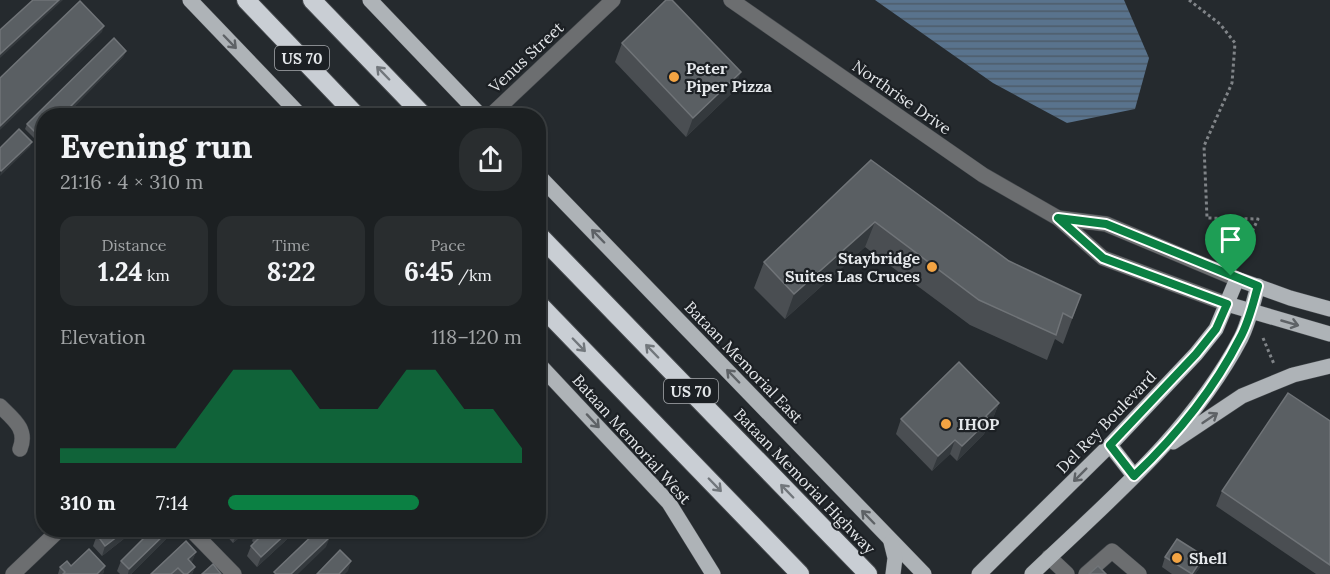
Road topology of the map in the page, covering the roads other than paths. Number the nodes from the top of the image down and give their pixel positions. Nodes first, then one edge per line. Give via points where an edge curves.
1 (190, 0) edge
2 (246, 0) edge
3 (312, 0) edge
4 (370, 0) edge
5 (613, 0) edge
6 (730, 0) edge
7 (293, 108) edge
8 (349, 108) edge
9 (416, 108) edge
10 (473, 108) edge
11 (498, 108) edge
12 (546, 183) edge
13 (1058, 218) junction
14 (546, 242) edge
15 (1234, 277) junction
16 (1258, 286) junction
17 (1227, 304) junction
18 (1330, 309) edge
19 (546, 311) edge
20 (1250, 312) junction
21 (1330, 334) edge
22 (1330, 366) edge
23 (546, 372) edge
24 (0, 406) edge
25 (1110, 445) junction
26 (20, 449) dead end
27 (1161, 451) junction
28 (1134, 476) junction
29 (52, 537) edge
30 (198, 537) edge
31 (891, 541) junction
32 (1049, 557) junction
33 (1136, 573) edge
34 (13, 574) edge
35 (234, 574) edge
36 (712, 574) edge
37 (800, 574) edge
38 (868, 574) edge
39 (893, 574) edge
40 (924, 574) edge
41 (979, 574) edge
42 (1032, 574) edge
43 (1067, 574) edge
44 (1086, 574) edge

1 -> 7 main road
2 - 8 highway, US 70
9 -> 3 highway, US 70
4 - 10 main road
5 - 11 street, Venus Street
6 - 13 street, Northrise Drive via 983,175
31 -> 12 main road, Bataan Memorial East
13 - 15 street, Northrise Drive via 1106,224
13 - 17 street, Northrise Drive via 1103,258
38 -> 14 highway, Bataan Memorial Highway / US 70
15 - 16 main road, Northrise Drive
15 - 17 main road, Del Rey Boulevard
16 - 18 main road, Northrise Drive
16 - 20 main road
17 - 20 main road, Northrise Drive
17 - 25 main road, Del Rey Boulevard via 1216,329 1196,354
19 -> 37 highway, US 70
20 -> 21 main road, Northrise Drive
20 - 27 main road via 1241,337 1213,384
27 -> 22 main road via 1242,396 1293,375
23 -> 36 main road, Bataan Memorial West via 669,503
24 - 26 street via 20,426
25 - 28 main road
25 -> 41 main road, Del Rey Boulevard
27 - 28 main road
28 - 32 main road
29 - 34 street
30 - 35 street
31 - 39 main road
31 - 40 main road, Bataan Memorial East
32 - 42 main road
32 - 43 street
33 - 44 street via 1112,551

